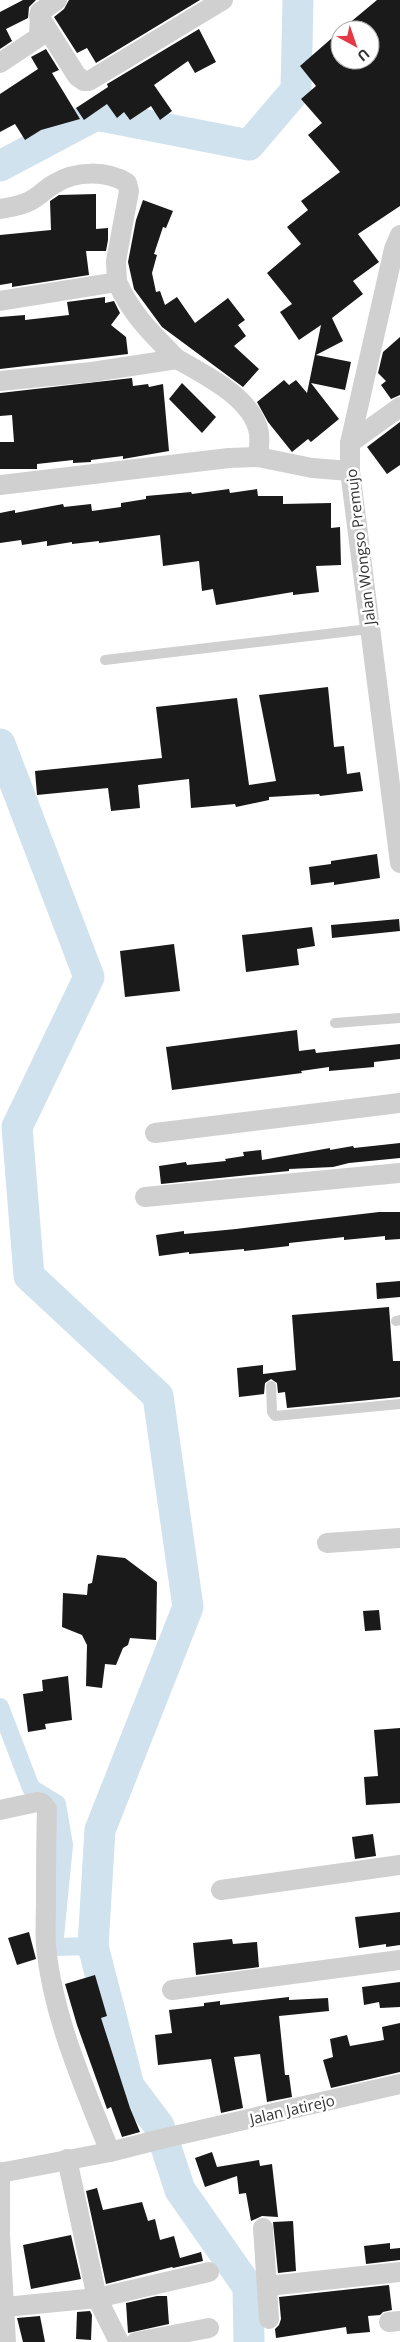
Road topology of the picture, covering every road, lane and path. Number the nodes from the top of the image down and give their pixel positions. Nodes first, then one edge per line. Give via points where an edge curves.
1 (57, 0) edge
2 (222, 0) edge
3 (39, 16) junction
4 (0, 63) edge
5 (0, 209) edge
6 (400, 235) edge
7 (117, 282) junction
8 (0, 302) edge
9 (177, 359) junction
10 (0, 381) edge
11 (400, 407) edge
12 (350, 443) junction
13 (258, 457) junction
14 (350, 471) junction
15 (0, 485) edge
16 (369, 629) junction
17 (105, 660) dead end
18 (394, 768) edge
19 (400, 863) edge
20 (400, 1018) edge
21 (335, 1023) dead end
22 (400, 1102) edge
23 (155, 1134) dead end
24 (400, 1173) edge
25 (145, 1197) dead end
26 (271, 1386) dead end
27 (400, 1404) edge
28 (400, 1538) edge
29 (327, 1543) dead end
30 (0, 1810) edge
31 (400, 1864) edge
32 (221, 1890) dead end
33 (400, 1960) edge
34 (172, 1990) dead end
35 (400, 2084) edge
36 (110, 2152) junction
37 (67, 2159) junction
38 (0, 2172) edge
39 (263, 2228) dead end
40 (209, 2272) dead end
41 (400, 2272) edge
42 (268, 2286) junction
43 (97, 2298) junction
44 (5, 2308) junction
45 (269, 2319) dead end
46 (209, 2328) dead end
47 (4, 2336) edge
48 (119, 2342) edge
49 (136, 2342) edge

1 - 3 street
2 - 3 street via 89,81 77,76
3 - 4 street via 39,38
5 - 7 street via 28,203 70,176 98,174 117,177 127,183 129,191 116,262
6 - 12 street, Jalan Wongso Premujo via 394,249
7 - 8 street
7 - 9 street via 139,321
9 - 10 street
9 - 13 street via 237,397 255,420 259,432
11 - 12 street
12 - 14 street, Jalan Wongso Premujo
13 - 14 street via 312,468
13 - 15 street
14 - 16 street, Jalan Wongso Premujo
16 - 17 lane
16 - 18 street, Jalan Wongso Premujo
18 - 19 street, Jalan Wongso Premujo
20 - 21 lane
22 - 23 street
24 - 25 street
26 - 27 lane via 275,1416
28 - 29 street
30 - 36 street via 37,1802 46,1809 46,1945 55,2002
31 - 32 street
33 - 34 street
35 - 36 street, Jalan Jatirejo
36 - 37 street
37 - 38 street
37 - 43 street
38 - 44 street
39 - 42 street
40 - 43 street
41 - 42 street
42 - 45 street
43 - 44 street
43 - 48 street
44 - 47 street
46 - 49 street

